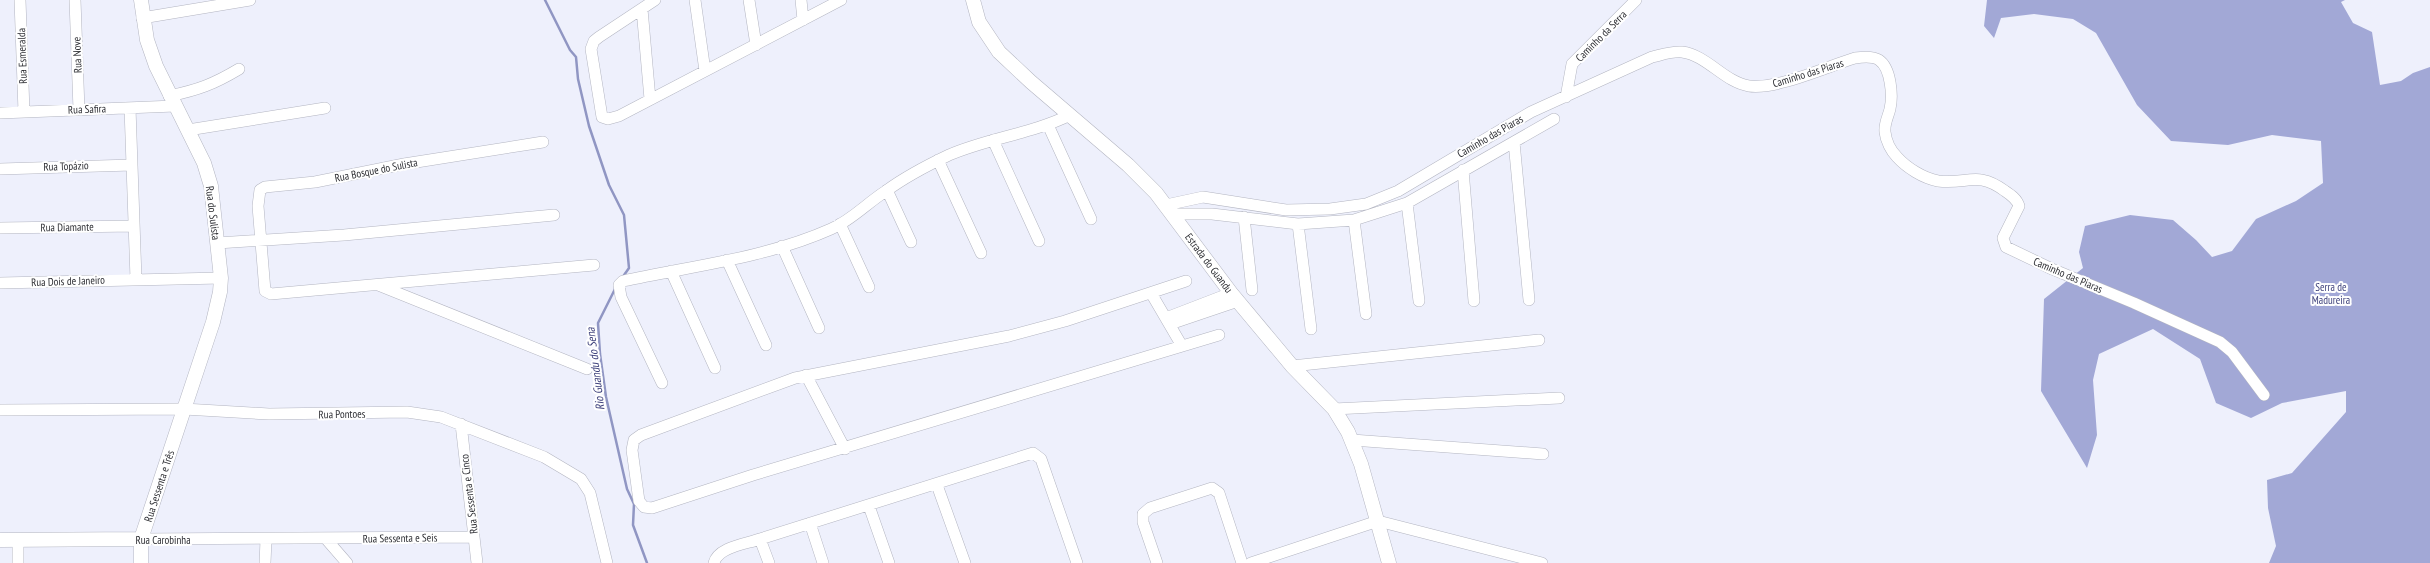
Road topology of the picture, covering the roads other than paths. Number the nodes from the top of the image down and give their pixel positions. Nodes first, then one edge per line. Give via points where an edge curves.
1 (20, 0) edge
2 (75, 0) edge
3 (141, 0) edge
4 (250, 0) edge
5 (655, 0) edge
6 (695, 0) edge
7 (748, 0) edge
8 (801, 0) edge
9 (841, 0) edge
10 (973, 0) edge
11 (1636, 0) edge
12 (196, 4) edge
13 (642, 9) junction
14 (142, 18) junction
15 (803, 20) junction
16 (756, 45) junction
17 (239, 69) dead end
18 (705, 71) junction
19 (1566, 97) junction
20 (650, 99) junction
21 (172, 101) junction
22 (130, 108) junction
23 (326, 108) dead end
24 (79, 110) junction
25 (24, 112) junction
26 (0, 113) edge
27 (1070, 115) junction
28 (1554, 119) dead end
29 (1048, 125) junction
30 (188, 130) junction
31 (993, 140) junction
32 (542, 142) dead end
33 (1514, 142) junction
34 (938, 160) junction
35 (132, 165) junction
36 (0, 169) edge
37 (1463, 170) junction
38 (886, 190) junction
39 (1407, 203) junction
40 (1169, 210) junction
41 (554, 216) dead end
42 (1244, 217) junction
43 (1091, 219) dead end
44 (1354, 220) junction
45 (840, 224) junction
46 (1298, 224) junction
47 (134, 226) junction
48 (0, 228) edge
49 (261, 241) junction
50 (1038, 241) dead end
51 (911, 242) dead end
52 (217, 243) junction
53 (782, 246) junction
54 (981, 253) dead end
55 (727, 260) junction
56 (594, 265) dead end
57 (671, 271) junction
58 (221, 278) junction
59 (136, 279) junction
60 (1186, 281) dead end
61 (0, 283) edge
62 (376, 284) junction
63 (869, 287) dead end
64 (1252, 290) dead end
65 (1151, 293) junction
66 (1234, 297) junction
67 (1529, 300) dead end
68 (1474, 301) dead end
69 (1419, 302) dead end
70 (1366, 314) dead end
71 (1168, 321) junction
72 (819, 328) dead end
73 (1312, 329) dead end
74 (1219, 335) dead end
75 (1539, 340) dead end
76 (766, 345) dead end
77 (1182, 346) junction
78 (1292, 366) junction
79 (715, 368) dead end
80 (587, 369) dead end
81 (806, 375) junction
82 (662, 383) dead end
83 (2264, 395) dead end
84 (1559, 398) dead end
85 (184, 409) junction
86 (1334, 409) junction
87 (0, 410) edge
88 (461, 424) junction
89 (1352, 440) junction
90 (845, 449) junction
91 (1543, 454) dead end
92 (937, 485) junction
93 (869, 506) junction
94 (1378, 521) junction
95 (810, 523) junction
96 (474, 537) junction
97 (141, 539) junction
98 (760, 539) junction
99 (0, 540) edge
100 (18, 540) junction
101 (266, 540) junction
102 (327, 540) junction
103 (1513, 559) edge
104 (18, 563) edge
105 (141, 563) edge
106 (265, 563) edge
107 (346, 563) edge
108 (477, 563) edge
109 (607, 563) edge
110 (714, 563) edge
111 (769, 563) edge
112 (824, 563) edge
113 (889, 563) edge
114 (965, 563) edge
115 (1077, 563) edge
116 (1157, 563) edge
117 (1242, 563) edge
118 (1251, 563) edge
119 (1389, 563) edge
120 (1542, 563) edge

1 - 25 street, Rua Esmeralda
2 - 24 street, Rua Nove
3 - 14 street, Rua do Sulista
4 - 12 street
5 - 13 street
6 - 18 street
7 - 16 street
8 - 15 street
9 - 15 street
10 - 27 street, Estrada do Guandu via 979,22 999,52
11 - 19 street, Caminho da Serra via 1572,64
12 - 14 street
13 - 20 street
13 - 20 street via 599,37 591,49 602,117 608,119 619,116
14 - 21 street, Rua do Sulista via 147,40
15 - 16 street
16 - 18 street
17 - 21 street, Rua Safira via 212,85
18 - 20 street
19 - 40 street, Caminho das Piaras via 1531,112 1398,191 1366,204 1330,209 1286,210 1203,197
19 - 83 street, Caminho das Piaras via 1652,57 1670,53 1682,52 1693,55 1733,81 1749,86 1778,83 1855,58 1879,59 1885,66 1889,79 1890,109 1885,132 1896,157 1920,176 1938,181 1981,179 2002,188 2014,197 2019,206 2003,238 2006,247 2052,270 2220,342 2232,352
21 - 22 street, Rua Safira
21 - 30 street, Rua do Sulista
22 - 24 street, Rua Safira
22 - 35 street
23 - 30 street
24 - 25 street, Rua Safira
25 - 26 street, Rua Safira
27 - 29 street
27 - 40 street, Estrada do Guandu via 1128,165
28 - 33 street
29 - 31 street
29 - 43 street
30 - 52 street, Rua do Sulista via 204,163 211,186
31 - 34 street
31 - 50 street
32 - 49 street, Rua Bosque do Sulista via 404,164 315,182 266,187 258,194
33 - 37 street
33 - 67 street
34 - 38 street
34 - 54 street
35 - 36 street, Rua Topázio
35 - 47 street
37 - 39 street
37 - 68 street
38 - 45 street
38 - 51 street
39 - 44 street
39 - 69 street
40 - 42 street
40 - 66 street, Estrada do Guandu
41 - 49 street
42 - 46 street
42 - 64 street
44 - 46 street
44 - 70 street
45 - 53 street
45 - 63 street
46 - 73 street
47 - 48 street, Rua Diamante
47 - 59 street
49 - 52 street
49 - 62 street via 264,286 268,294
52 - 58 street, Rua do Sulista
53 - 55 street
53 - 72 street
55 - 57 street
55 - 76 street
56 - 62 street
57 - 79 street
57 - 82 street via 619,285 621,297
58 - 59 street, Rua Dois de Janeiro
58 - 85 street, Rua do Sulista via 213,322
59 - 61 street, Rua Dois de Janeiro
60 - 65 street
62 - 80 street
65 - 71 street
65 - 81 street via 1009,336
66 - 71 street
66 - 78 street, Estrada do Guandu
71 - 77 street
74 - 77 street
75 - 78 street
77 - 90 street
78 - 86 street, Estrada do Guandu
81 - 90 street
81 - 90 street via 766,387 637,437 632,450 639,501 644,507 652,508 746,477
84 - 86 street
85 - 87 street, Rua Pontoes
85 - 88 street, Rua Pontoes via 269,414 407,412 430,414
85 - 97 street, Rua Sessenta e Três
86 - 89 street, Estrada do Guandu
88 - 96 street, Rua Sessenta e Cinco
88 - 109 street, Rua Pontoes via 544,457 581,479 590,493
89 - 91 street
89 - 94 street, Estrada do Guandu
92 - 93 street
92 - 114 street
92 - 115 street via 1029,453 1037,454 1041,459
93 - 95 street
93 - 113 street
94 - 103 street
94 - 118 street
94 - 119 street, Estrada do Guandu
95 - 98 street
95 - 112 street
96 - 102 street, Rua Sessenta e Seis
96 - 108 street, Rua Sessenta e Cinco
97 - 100 street, Rua Carobinha
97 - 101 street, Rua Carobinha
97 - 105 street, Rua Sessenta e Três
98 - 110 street via 717,555
98 - 111 street
99 - 100 street, Rua Carobinha
100 - 104 street
101 - 102 street, Rua Carobinha
101 - 106 street
102 - 107 street
103 - 120 street
116 - 117 street via 1143,522 1142,517 1146,511 1214,488

